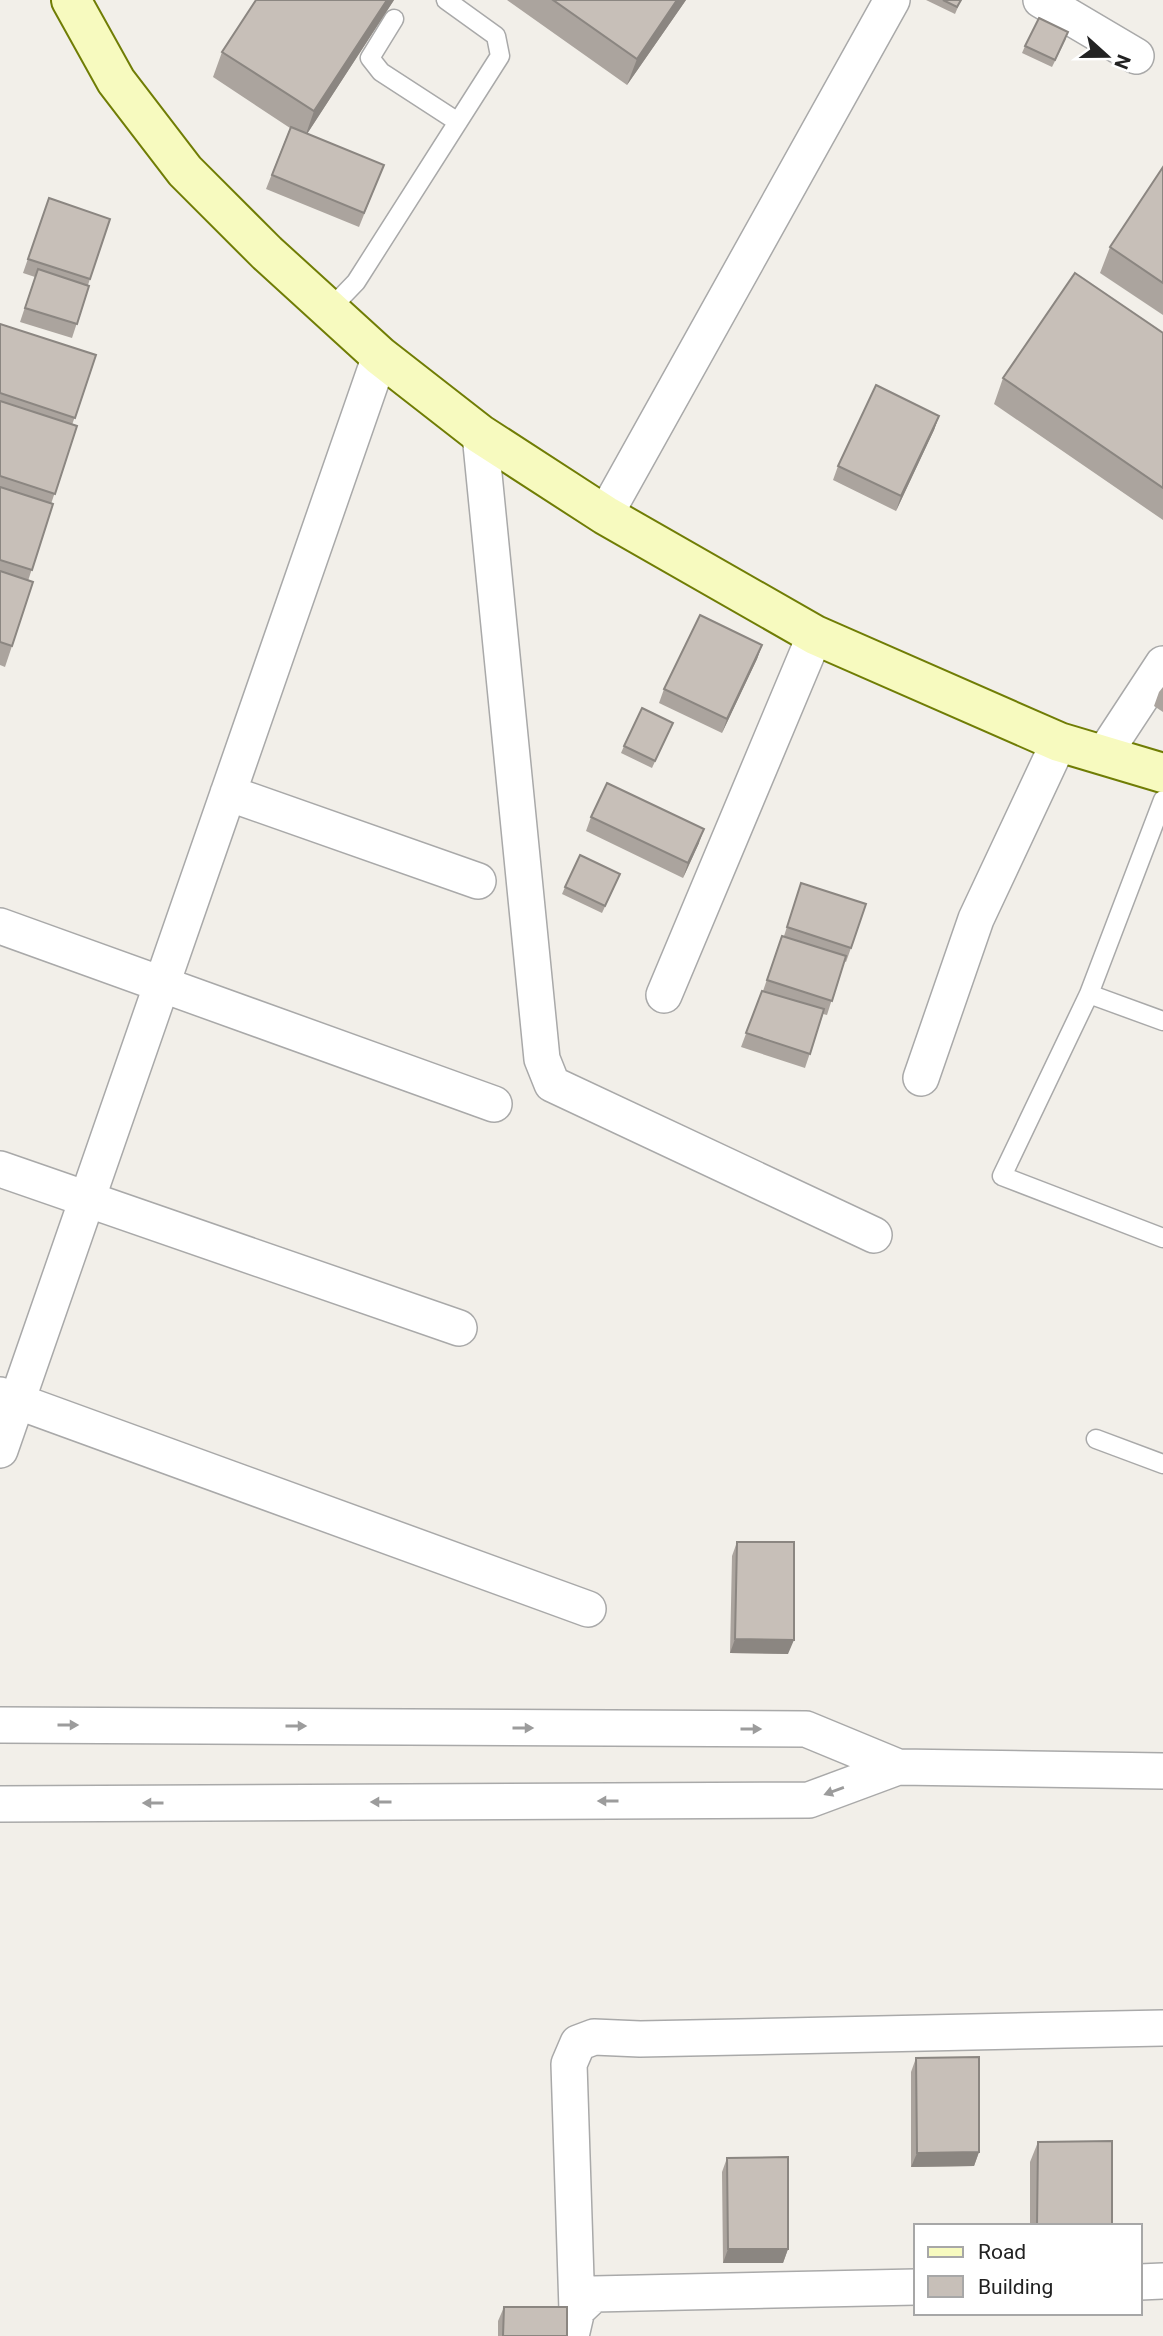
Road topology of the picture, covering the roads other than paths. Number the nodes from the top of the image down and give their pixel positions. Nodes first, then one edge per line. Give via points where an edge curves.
1 (71, 0) edge
2 (446, 0) edge
3 (892, 0) edge
4 (1041, 0) edge
5 (394, 19) dead end
6 (1136, 56) dead end
7 (458, 122) junction
8 (329, 310) junction
9 (380, 356) junction
10 (480, 434) junction
11 (605, 515) junction
12 (815, 635) junction
13 (1163, 664) edge
14 (1059, 742) junction
15 (1104, 754) junction
16 (1163, 773) edge
17 (228, 793) junction
18 (1163, 800) edge
19 (478, 881) dead end
20 (0, 926) edge
21 (162, 985) junction
22 (1089, 993) junction
23 (664, 995) dead end
24 (1163, 1021) edge
25 (921, 1078) dead end
26 (494, 1104) dead end
27 (0, 1169) edge
28 (87, 1201) junction
29 (874, 1235) dead end
30 (1163, 1238) edge
31 (459, 1328) dead end
32 (9, 1398) edge
33 (1097, 1439) dead end
34 (0, 1450) edge
35 (1163, 1464) edge
36 (587, 1609) dead end
37 (0, 1725) edge
38 (898, 1767) junction
39 (1163, 1771) edge
40 (0, 1804) edge
41 (1163, 2028) edge
42 (1163, 2281) edge
43 (1142, 2282) edge
44 (914, 2287) edge
45 (574, 2323) edge

1 - 8 street via 116,80 185,171
2 - 7 lane via 496,36 500,55
3 - 11 street
4 - 6 street
5 - 7 lane via 370,58 381,72
7 - 8 lane via 356,282
8 - 9 street
9 - 10 street
9 - 17 street
10 - 11 street
10 - 29 street via 542,1059 552,1084
11 - 12 street
12 - 14 street
12 - 23 street
13 - 15 street
14 - 15 street
14 - 25 street via 976,919
15 - 16 street
17 - 19 street
17 - 21 street
18 - 22 lane
20 - 21 street
21 - 26 street
21 - 28 street
22 - 24 lane
22 - 30 lane via 1002,1176
27 - 28 street
28 - 31 street
28 - 32 street
32 - 34 street
32 - 36 street
33 - 35 lane
37 -> 38 street via 806,1729
38 - 39 street
38 -> 40 street via 809,1800
41 - 45 street via 594,2037 578,2043 569,2064
42 - 43 street
44 - 45 street via 594,2294

